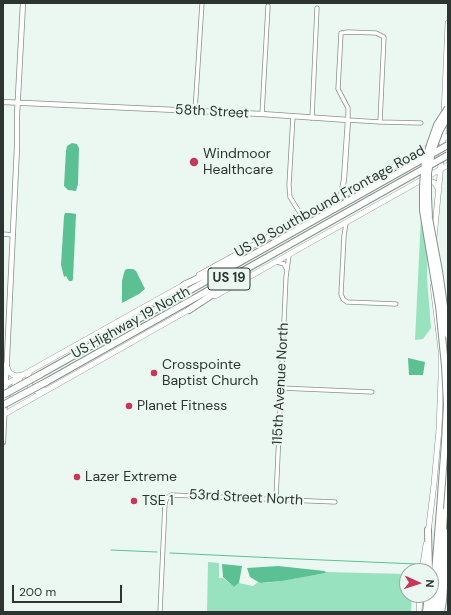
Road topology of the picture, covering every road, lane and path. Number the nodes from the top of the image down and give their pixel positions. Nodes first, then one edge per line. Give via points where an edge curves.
1 (23, 3) edge
2 (202, 3) edge
3 (268, 6) dead end
4 (317, 8) dead end
5 (448, 23) edge
6 (3, 102) edge
7 (18, 103) junction
8 (448, 108) edge
9 (195, 111) junction
10 (262, 114) junction
11 (293, 116) junction
12 (448, 116) edge
13 (312, 118) junction
14 (348, 120) junction
15 (380, 122) junction
16 (421, 123) dead end
17 (445, 138) edge
18 (427, 148) junction
19 (446, 154) edge
20 (409, 159) junction
21 (448, 165) edge
22 (441, 170) junction
23 (434, 174) junction
24 (424, 178) junction
25 (344, 179) junction
26 (417, 182) junction
27 (354, 189) junction
28 (439, 190) junction
29 (341, 196) junction
30 (303, 218) junction
31 (346, 222) junction
32 (335, 228) junction
33 (3, 234) edge
34 (13, 235) junction
35 (344, 236) junction
36 (277, 241) junction
37 (289, 255) junction
38 (263, 260) junction
39 (277, 262) junction
40 (287, 270) junction
41 (184, 285) junction
42 (396, 304) dead end
43 (189, 310) junction
44 (448, 335) edge
45 (6, 365) junction
46 (30, 371) junction
47 (24, 375) junction
48 (4, 386) edge
49 (281, 388) junction
50 (46, 390) junction
51 (372, 392) dead end
52 (3, 400) edge
53 (29, 400) junction
54 (3, 415) edge
55 (3, 434) edge
56 (3, 442) edge
57 (448, 459) edge
58 (276, 499) junction
59 (334, 502) dead end
60 (442, 509) junction
61 (428, 530) junction
62 (448, 532) edge
63 (423, 563) edge
64 (429, 563) edge
65 (160, 612) edge
66 (432, 612) edge
67 (436, 612) edge
68 (441, 612) edge

1 - 7 street
2 - 9 street
3 - 10 street
4 - 13 street
5 - 17 main road
6 - 7 street, 58th Street
7 - 9 street, 58th Street
7 - 34 street
8 - 60 highway, bridge via 431,142 425,161 423,186 445,366 447,404
9 - 10 street, 58th Street
10 - 11 street, 58th Street
11 - 13 street, 58th Street
11 - 30 street via 290,197
12 - 44 highway, bridge via 432,151 428,173 428,197 429,218
13 - 14 street, 58th Street
14 - 15 street, 58th Street
14 - 15 street via 348,108 338,89 341,34 376,33 384,38
14 - 25 street
15 - 16 street, 58th Street
17 - 18 main road, US 19 Southbound Frontage Road
17 - 19 main road
18 - 19 main road
18 - 20 main road, US 19 Southbound Frontage Road
19 - 22 main road
19 - 23 main road
19 - 36 highway, US Highway 19 North / US 19, bridge via 407,168
19 - 38 highway, US Highway 19 North / US 19, bridge
20 - 26 main road via 418,161 422,169
20 - 27 main road, US 19 Southbound Frontage Road
21 - 22 main road
22 - 23 main road
22 - 28 main road
23 - 24 main road
24 - 26 main road
24 - 28 main road via 435,183
25 - 27 street via 347,187
25 - 29 street
26 - 31 main road
27 - 29 main road, US 19 Southbound Frontage Road
28 - 61 main road via 432,273 441,350 439,429
29 - 30 main road, US 19 Southbound Frontage Road
30 - 41 main road, US 19 Southbound Frontage Road
31 - 32 main road
31 - 35 street
32 - 35 street
32 - 37 main road
33 - 34 street
34 - 45 street via 6,320
35 - 42 street via 341,294 343,299 347,302
36 - 41 highway
36 - 52 highway, US Highway 19 North / US 19, bridge via 41,374
37 - 39 main road
37 - 40 street, 115th Avenue North
38 - 43 highway
38 - 52 highway, US Highway 19 North / US 19, bridge via 46,382
39 - 40 street via 284,264
39 - 43 main road
40 - 49 street, 115th Avenue North
41 - 46 main road, US 19 Southbound Frontage Road
43 - 50 main road
45 - 47 main road via 13,375
45 - 48 street
46 - 47 main road, US 19 Southbound Frontage Road
46 - 50 main road via 30,387 38,391
47 - 48 main road, US 19 Southbound Frontage Road
47 - 52 main road
48 - 52 street
49 - 51 street
49 - 58 street, 115th Avenue North
50 - 53 main road
52 - 53 main road
52 - 54 street
53 - 54 main road
54 - 55 street
55 - 56 street
57 - 60 highway
58 - 59 street, 53rd Street North
58 - 65 street, 53rd Street North via 171,495 167,498
60 - 66 highway
60 - 67 highway
61 - 63 main road
61 - 64 highway
62 - 68 highway

